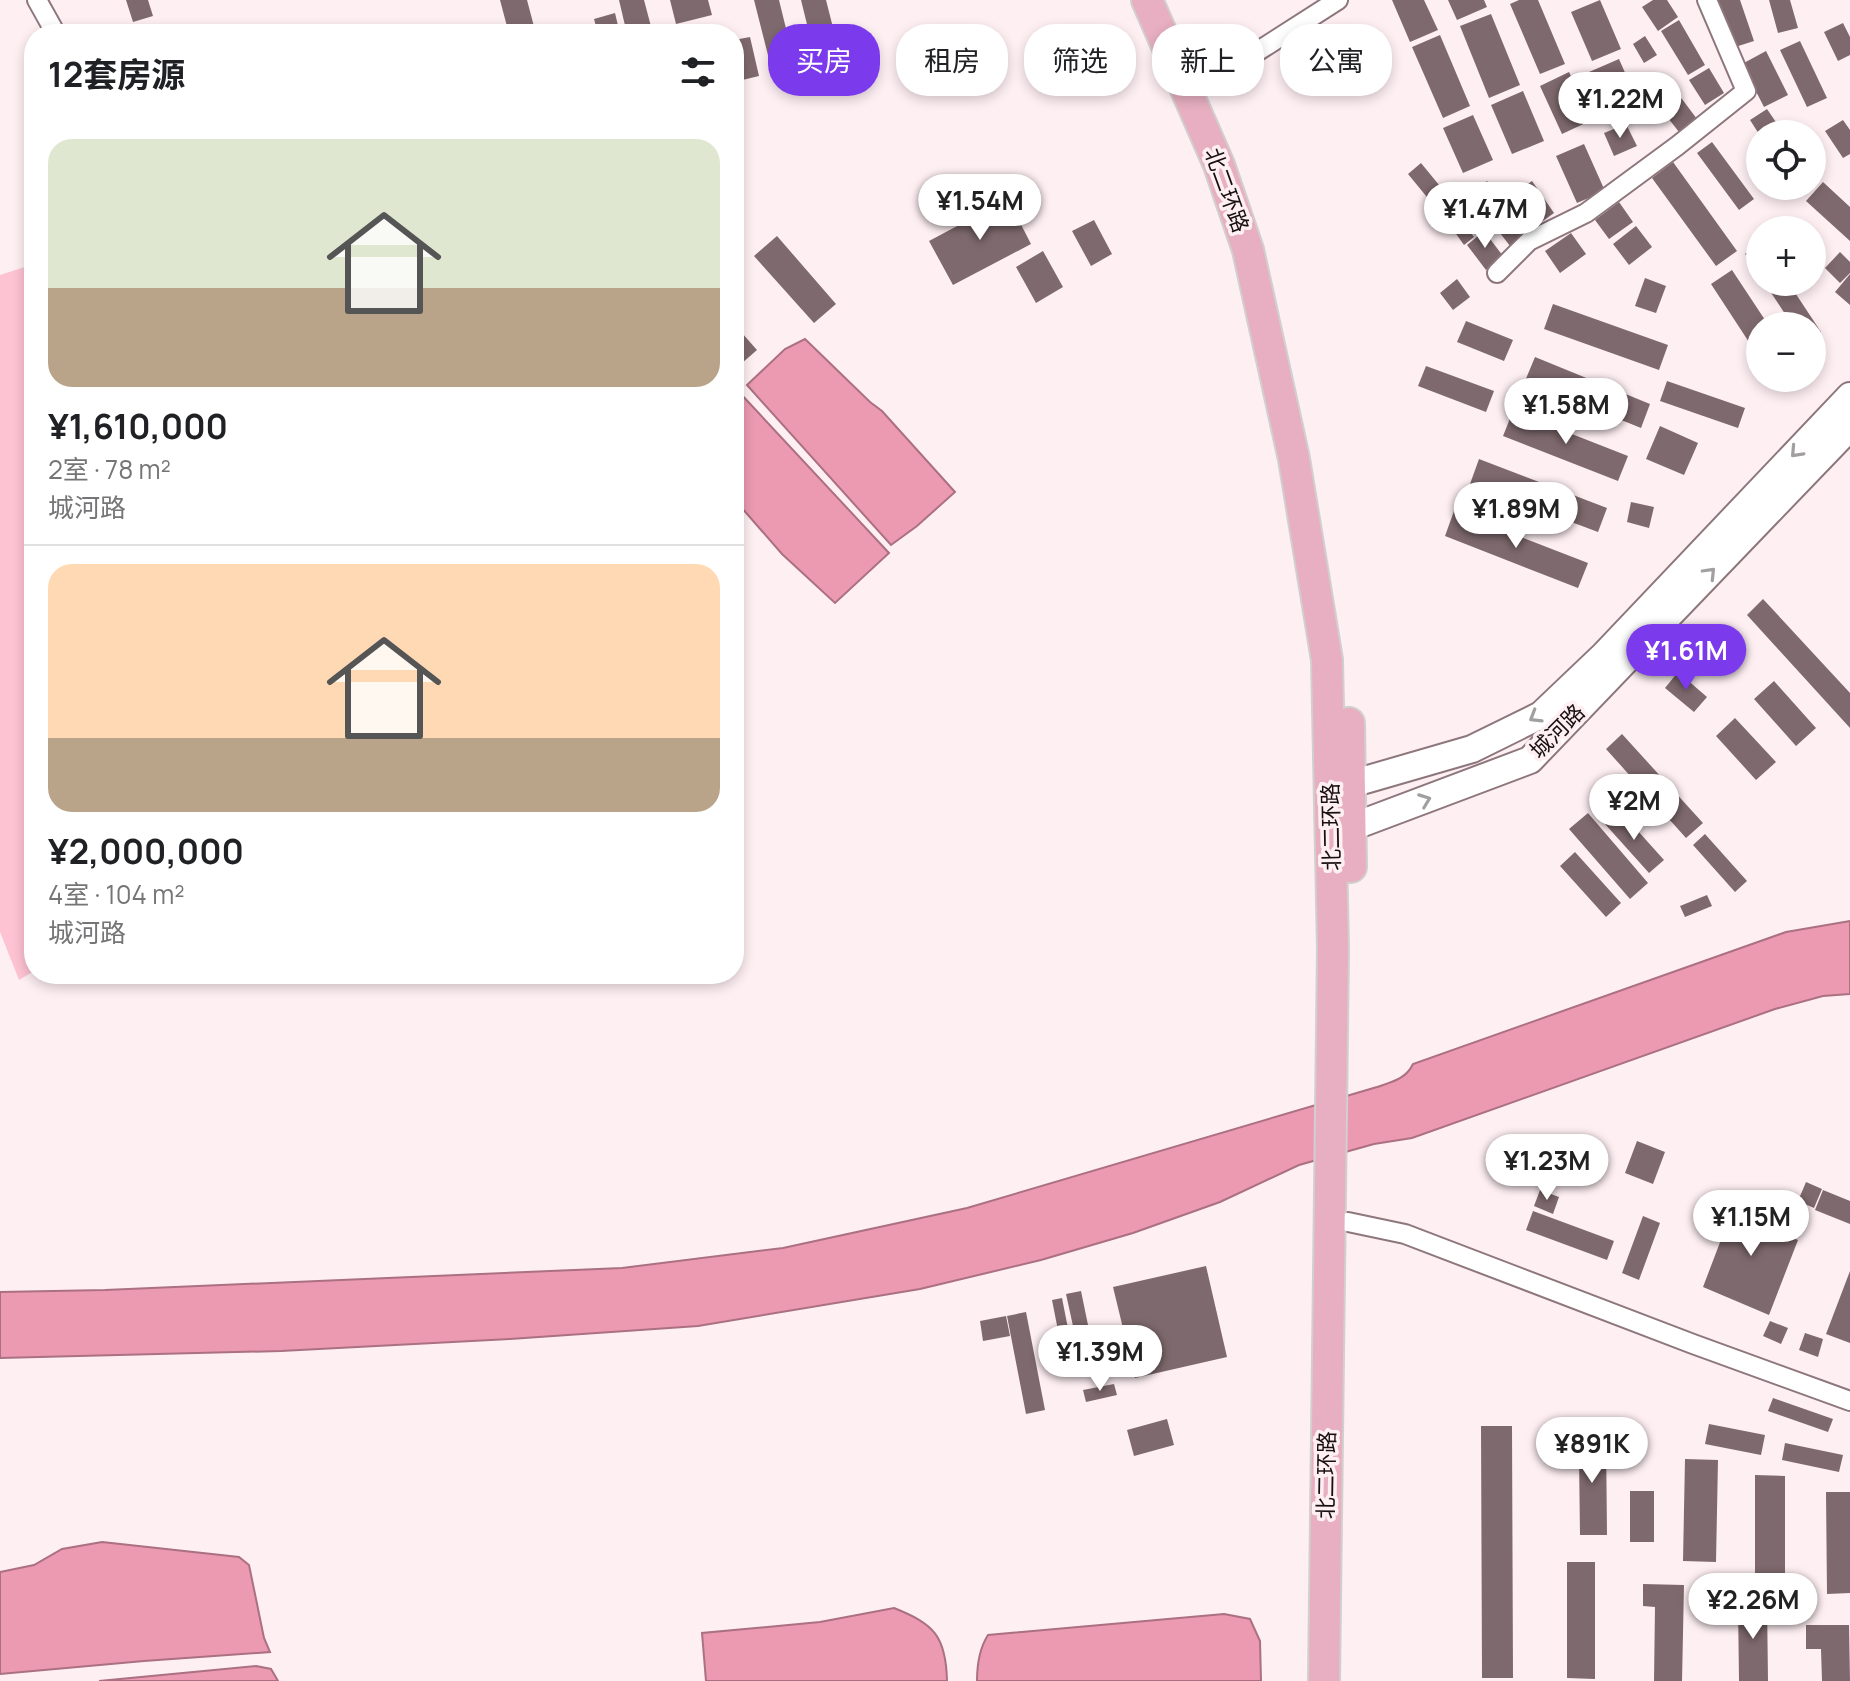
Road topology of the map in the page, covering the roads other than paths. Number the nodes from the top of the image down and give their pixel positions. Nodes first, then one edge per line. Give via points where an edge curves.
1 (37, 0) edge
2 (1147, 0) edge
3 (1169, 0) edge
4 (1338, 0) edge
5 (1707, 0) edge
6 (50, 24) edge
7 (1179, 24) edge
8 (1264, 47) edge
9 (1210, 96) edge
10 (1497, 273) dead end
11 (1850, 396) edge
12 (1850, 427) edge
13 (1351, 784) junction
14 (1352, 827) junction
15 (1340, 1075) junction
16 (1339, 1192) junction
17 (1348, 1222) junction
18 (1850, 1401) edge
19 (1324, 1681) edge
20 (1343, 1681) edge

1 - 6 street
2 - 15 main road, 北二环路 via 1213,150 1248,250 1294,459 1327,660
3 - 7 main road, 北二环路
4 - 8 street
5 - 10 street via 1746,91 1586,213 1529,241
9 - 13 main road, 北二环路 via 1237,157 1264,246 1314,452 1346,657
11 -> 13 main road, 城河路 via 1541,715 1472,749
14 -> 12 main road, 城河路 via 1530,760
13 - 14 main road, 北二环路
14 - 15 main road, 北二环路
15 - 16 main road, 北二环路
16 - 17 main road, 北二环路
16 - 19 main road, 北二环路
17 - 18 street via 1405,1234
17 - 20 main road, 北二环路

